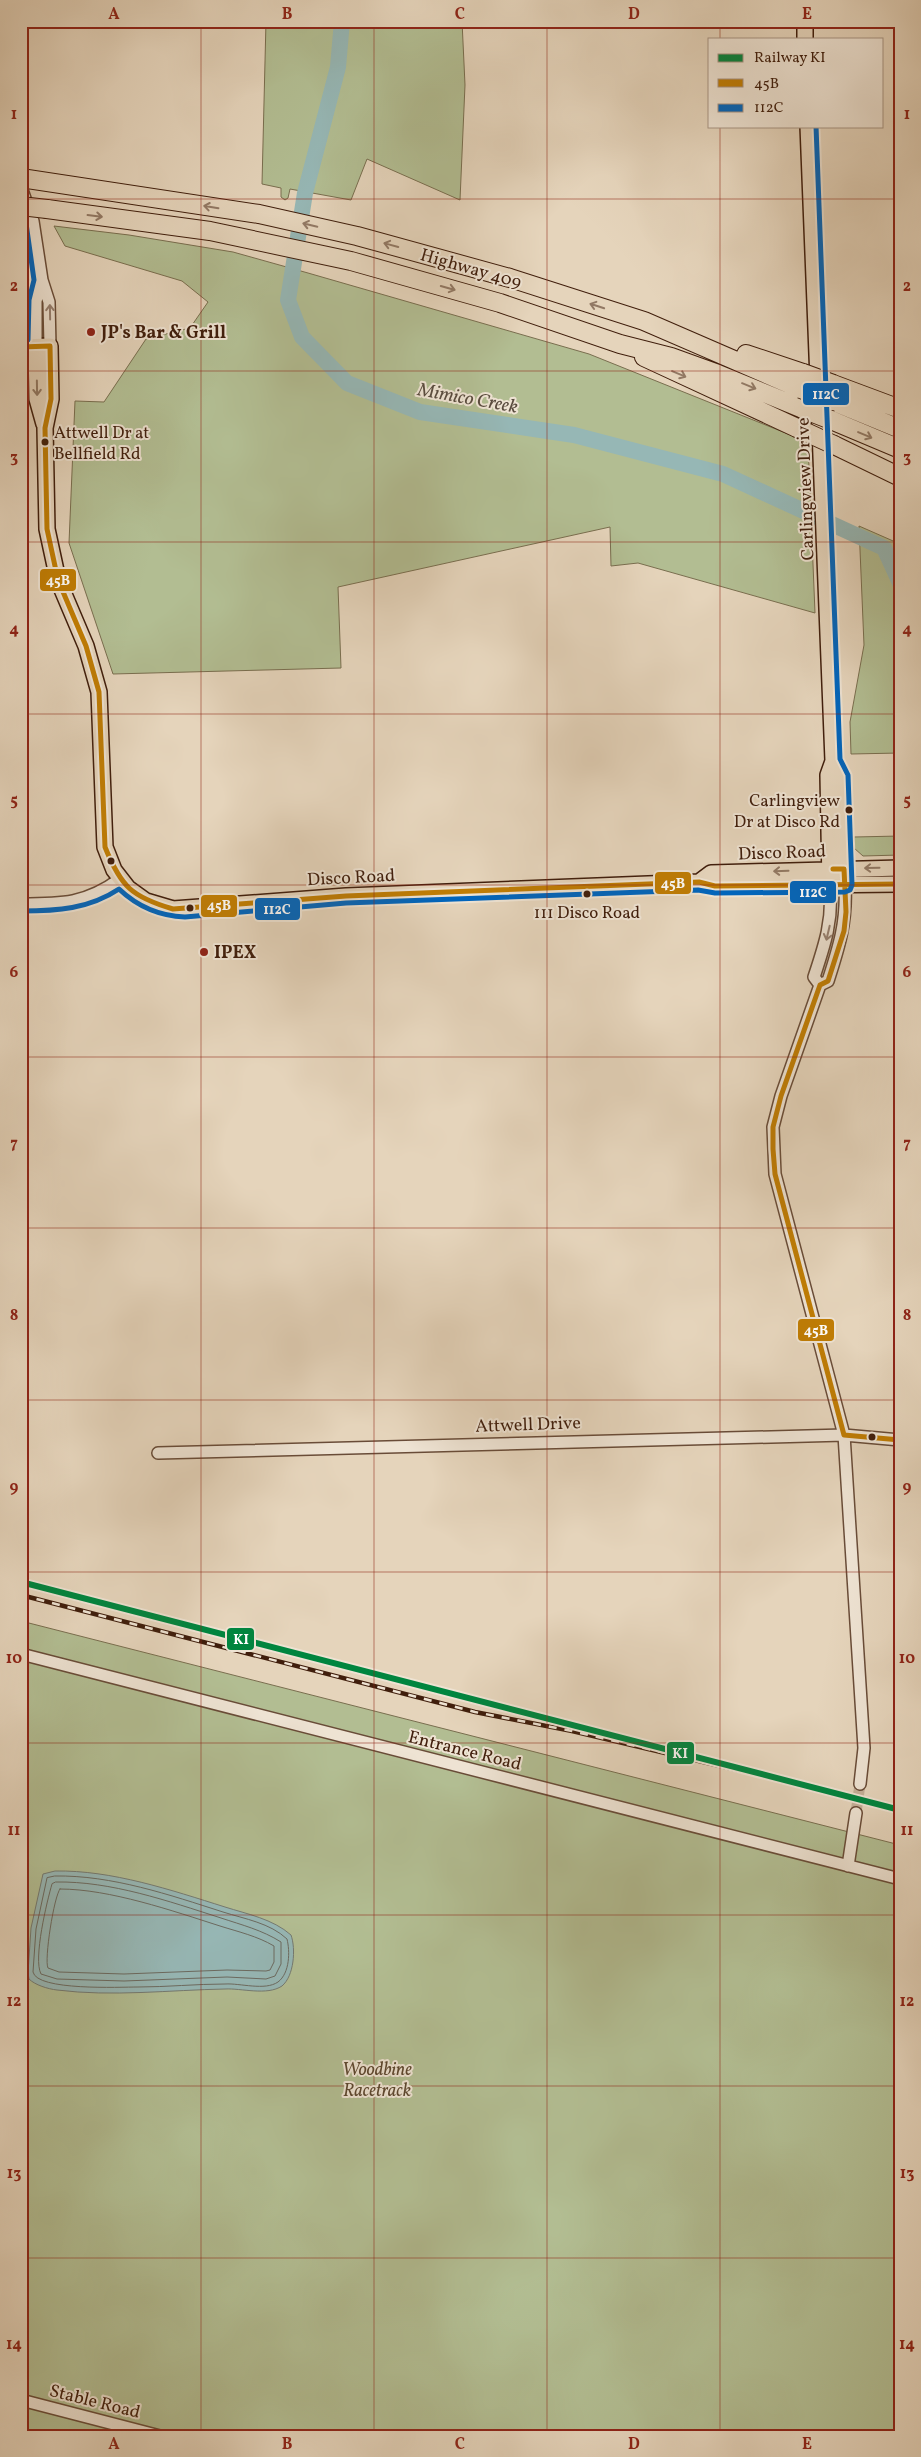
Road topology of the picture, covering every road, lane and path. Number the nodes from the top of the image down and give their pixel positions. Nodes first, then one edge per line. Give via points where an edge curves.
1 (805, 21) edge
2 (805, 38) edge
3 (808, 128) edge
4 (26, 182) edge
5 (21, 206) edge
6 (620, 344) junction
7 (36, 346) edge
8 (833, 392) junction
9 (900, 409) edge
10 (900, 429) edge
11 (900, 449) edge
12 (900, 477) edge
13 (900, 868) edge
14 (837, 869) junction
15 (120, 879) junction
16 (698, 882) junction
17 (900, 884) edge
18 (837, 885) junction
19 (21, 904) edge
20 (844, 1435) junction
21 (900, 1440) edge
22 (158, 1453) dead end
23 (21, 1654) edge
24 (860, 1784) tunnel mouth
25 (856, 1813) tunnel mouth
26 (848, 1866) junction
27 (900, 1879) edge
28 (21, 2400) edge
29 (160, 2436) edge

1 - 2 main road
3 - 14 main road, Carlingview Drive via 833,761 828,775
4 - 7 street via 42,280 36,301
8 -> 4 highway, Highway 409, bridge via 644,321 510,278 357,236 259,214
5 -> 6 highway, Highway 409, bridge via 210,231 350,261 500,303
6 -> 11 highway, Highway 409, bridge via 718,374
6 -> 12 highway, bridge via 664,368
7 - 15 main road via 37,400 45,428 47,529 58,580 86,646 97,682 105,847
8 - 9 highway
8 - 10 highway, Highway 409
13 -> 14 main road, Disco Road
14 -> 16 main road, Disco Road via 711,873
14 - 18 main road, Carlingview Drive
15 - 16 main road, Disco Road via 146,901 185,910 346,896
15 - 19 street via 85,899
16 - 18 main road, Disco Road via 715,886
17 - 18 main road, Disco Road
18 - 20 street, Carlingview Drive via 830,926 814,977 820,985 781,1096 773,1128 772,1149 775,1174
20 - 21 street, Attwell Drive
20 - 22 street, Attwell Drive
20 - 24 street, Carlingview Drive via 864,1748
23 - 26 street, Entrance Road
25 - 26 street
26 - 27 street, Entrance Road
28 - 29 street, Stable Road

